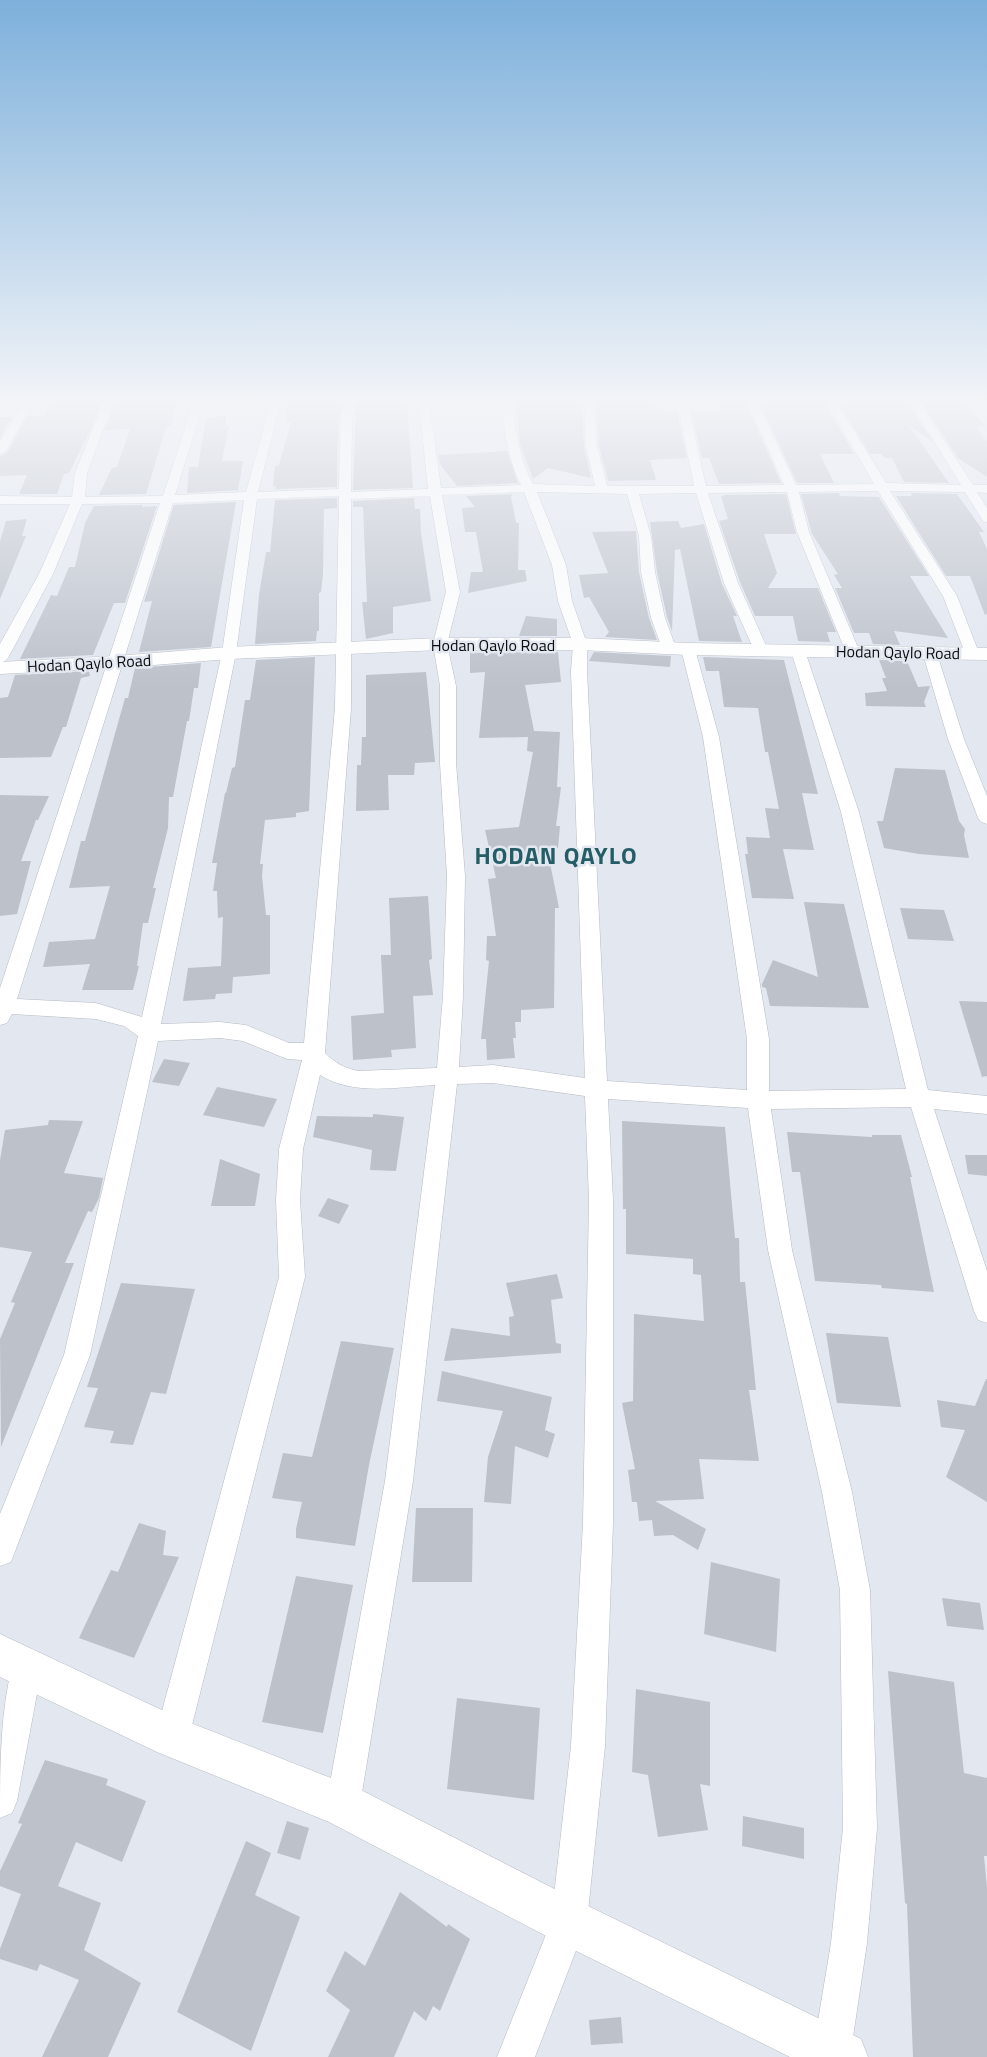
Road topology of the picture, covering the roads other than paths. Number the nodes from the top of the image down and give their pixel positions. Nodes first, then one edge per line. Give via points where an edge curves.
1 (78, 497) edge
2 (209, 497) edge
3 (250, 497) edge
4 (345, 497) edge
5 (436, 497) edge
6 (533, 497) edge
7 (634, 497) edge
8 (704, 497) edge
9 (794, 497) edge
10 (888, 497) edge
11 (973, 497) edge
12 (167, 498) junction
13 (0, 500) edge
14 (78, 500) junction
15 (987, 518) edge
16 (440, 644) junction
17 (580, 644) junction
18 (343, 648) junction
19 (678, 648) junction
20 (761, 650) junction
21 (852, 650) junction
22 (798, 651) junction
23 (229, 654) junction
24 (930, 654) junction
25 (980, 654) edge
26 (0, 658) edge
27 (116, 662) junction
28 (0, 668) edge
29 (987, 818) edge
30 (1, 1009) edge
31 (149, 1033) junction
32 (314, 1055) junction
33 (447, 1076) junction
34 (596, 1089) junction
35 (919, 1098) junction
36 (758, 1100) junction
37 (987, 1105) edge
38 (987, 1311) edge
39 (0, 1551) edge
40 (13, 1661) edge
41 (172, 1737) junction
42 (0, 1801) edge
43 (342, 1805) junction
44 (569, 1922) junction
45 (835, 2056) edge
46 (516, 2057) edge

1 - 14 street
2 - 12 street
3 - 23 street
4 - 18 street
5 - 16 street via 453,592
6 - 17 street via 559,565 565,601
7 - 19 street via 645,536 648,572 658,618
8 - 20 street via 731,583
9 - 21 street via 803,532
10 - 25 street via 950,596
11 - 15 street
12 - 14 street
12 - 27 street
13 - 14 street
14 - 26 street via 46,574
16 - 17 street, Hodan Qaylo Road
16 - 18 street, Hodan Qaylo Road
16 - 33 street via 448,686 448,763 456,876
17 - 19 street, Hodan Qaylo Road
17 - 34 street
18 - 23 street, Hodan Qaylo Road
18 - 32 street via 343,708
19 - 20 street, Hodan Qaylo Road
19 - 36 street via 711,737 758,1039
20 - 22 street, Hodan Qaylo Road
21 - 22 street, Hodan Qaylo Road
21 - 24 street, Hodan Qaylo Road
22 - 35 street via 850,812
23 - 27 street, Hodan Qaylo Road
23 - 31 street
24 - 25 street, Hodan Qaylo Road
24 - 29 street via 956,739
27 - 28 street, Hodan Qaylo Road
27 - 30 street via 22,955
30 - 31 street via 96,1011 131,1020
31 - 32 street via 220,1030 246,1033 287,1051
31 - 39 street via 77,1355
32 - 33 street via 340,1076 358,1080
32 - 41 street via 291,1149 288,1200 292,1276
33 - 34 street via 493,1074
33 - 43 street via 399,1481
34 - 36 street
34 - 44 street via 601,1200 598,1523 588,1746
35 - 36 street
35 - 37 street
35 - 38 street
36 - 45 street via 780,1250 837,1492 855,1590 860,1828
40 - 41 street
40 - 42 street
41 - 43 street
43 - 44 street
44 - 45 street
44 - 46 street

